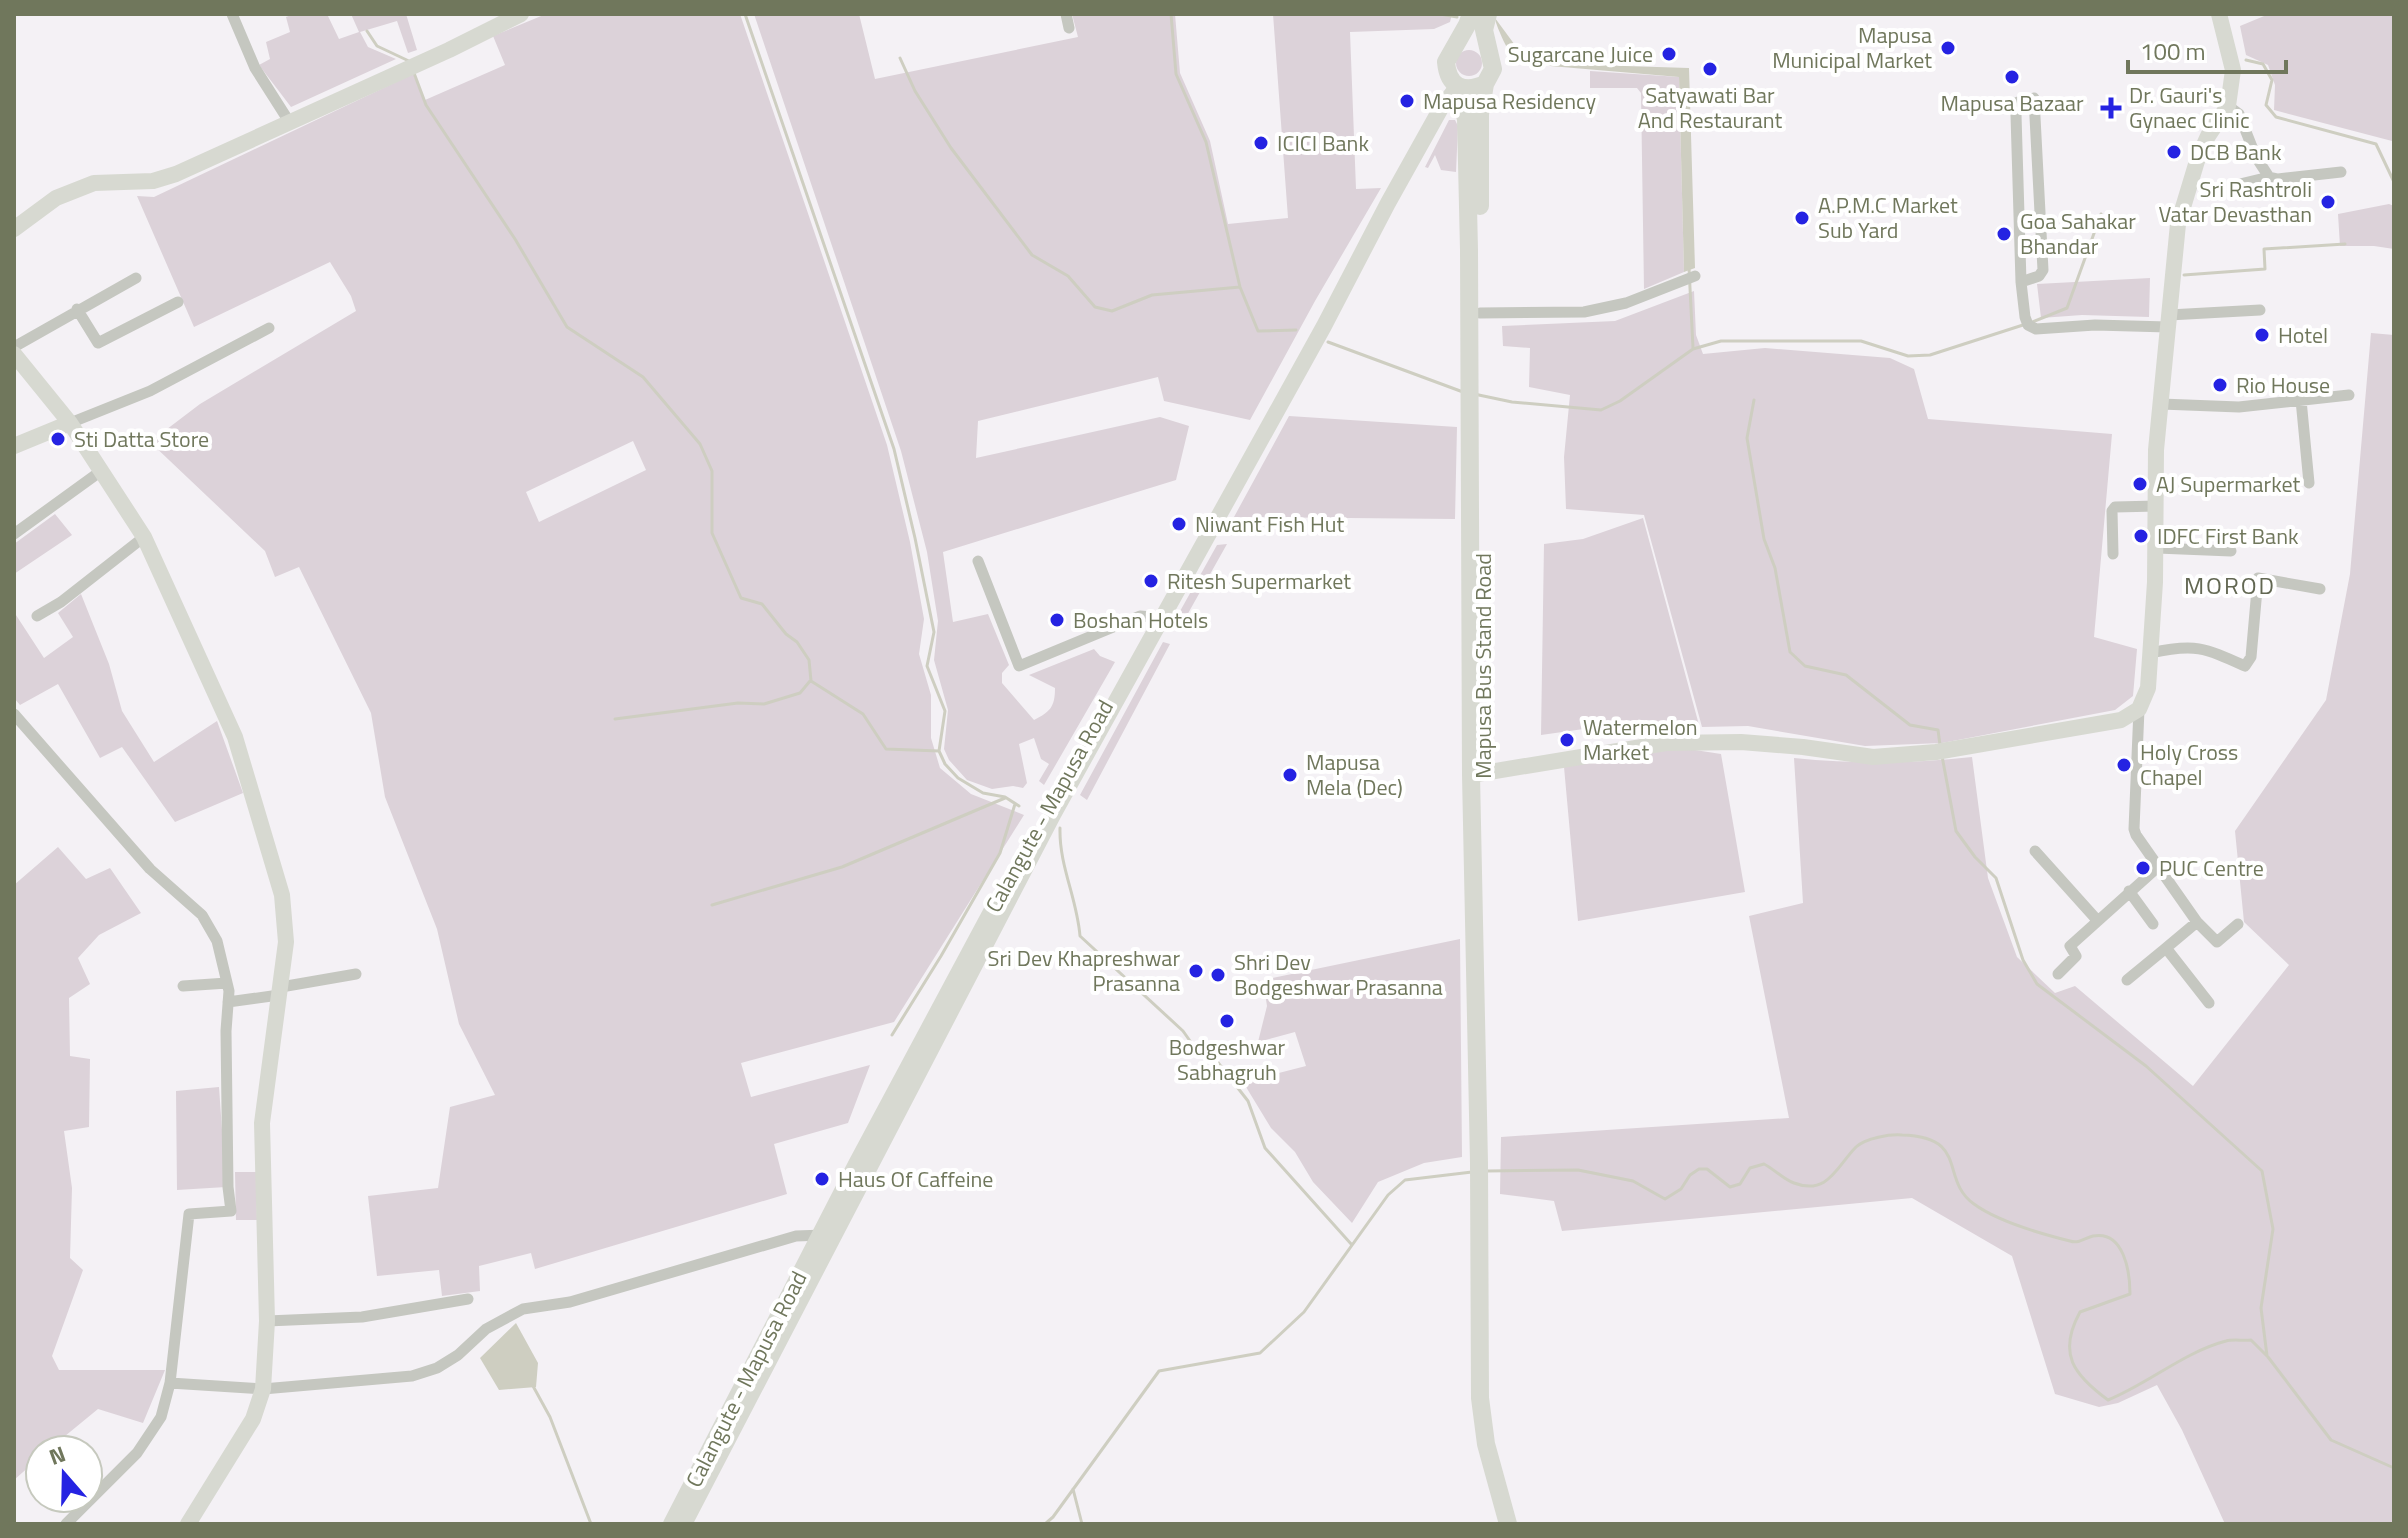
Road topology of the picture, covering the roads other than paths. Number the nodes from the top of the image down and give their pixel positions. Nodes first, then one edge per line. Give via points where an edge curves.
1 (232, 14) edge
2 (521, 14) edge
3 (1066, 14) edge
4 (1471, 14) edge
5 (1488, 14) edge
6 (2219, 14) edge
7 (1069, 28) dead end
8 (1455, 46) junction
9 (1489, 52) junction
10 (1485, 84) junction
11 (1457, 87) junction
12 (2228, 106) junction
13 (290, 123) junction
14 (2341, 172) dead end
15 (2269, 177) junction
16 (2240, 184) dead end
17 (14, 229) edge
18 (1695, 276) dead end
19 (136, 278) dead end
20 (2021, 282) junction
21 (178, 302) dead end
22 (77, 309) junction
23 (2260, 310) dead end
24 (1480, 313) junction
25 (2169, 321) junction
26 (269, 328) dead end
27 (14, 347) edge
28 (14, 354) edge
29 (2349, 395) dead end
30 (2301, 400) junction
31 (2161, 404) junction
32 (70, 423) junction
33 (14, 446) edge
34 (101, 471) junction
35 (2309, 483) dead end
36 (2157, 506) junction
37 (14, 534) edge
38 (144, 537) junction
39 (2157, 548) junction
40 (2231, 551) dead end
41 (2113, 554) dead end
42 (978, 561) dead end
43 (2320, 589) dead end
44 (37, 616) dead end
45 (1156, 620) junction
46 (2151, 653) junction
47 (2139, 709) junction
48 (14, 714) edge
49 (1477, 775) junction
50 (2035, 851) dead end
51 (2158, 867) junction
52 (2129, 891) junction
53 (2097, 920) junction
54 (2197, 922) junction
55 (2153, 924) dead end
56 (2238, 924) dead end
57 (2166, 948) junction
58 (356, 974) dead end
59 (2058, 974) dead end
60 (2127, 980) dead end
61 (227, 983) junction
62 (183, 986) dead end
63 (280, 991) junction
64 (228, 1002) junction
65 (2209, 1003) dead end
66 (827, 1236) junction
67 (468, 1299) dead end
68 (267, 1321) junction
69 (170, 1383) junction
70 (263, 1389) junction
71 (66, 1524) edge
72 (188, 1524) edge
73 (671, 1524) edge
74 (684, 1524) edge
75 (1508, 1524) edge

1 - 13 street via 255,68
2 - 13 street
3 - 7 street
4 - 8 main road
5 - 9 main road via 1484,30
6 - 12 street via 2233,66
8 - 9 main road via 1477,43
8 - 11 main road via 1446,62
9 - 10 main road via 1493,69
10 - 11 main road
10 - 24 main road, Mapusa Bus Stand Road via 1480,114
11 - 45 street, Calangute - Mapusa Road
11 - 49 main road, Mapusa Bus Stand Road via 1467,134
12 - 15 street via 2239,114
12 - 25 street via 2197,161 2178,224
13 - 17 street via 176,174 153,181 94,183 56,198
14 - 15 street
15 - 16 street
18 - 24 street via 1626,303 1584,312
19 - 22 street
20 - 20 street via 2016,115 2018,102 2034,98 2043,270
20 - 25 street via 2025,317 2036,329
21 - 22 street via 98,343
22 - 27 street
23 - 25 street
24 - 49 main road, Mapusa Bus Stand Road
25 - 31 street
26 - 32 street via 150,391
28 - 32 street
29 - 30 street
30 - 31 street via 2239,407
30 - 35 street
31 - 36 street
32 - 33 street
32 - 34 street
34 - 37 street
34 - 38 street
36 - 39 street
36 - 41 street via 2115,507
38 - 44 street
38 - 63 street via 235,737 282,895 286,942
39 - 40 street
39 - 46 street
42 - 45 street via 1019,666 1140,616
43 - 46 street via 2258,578 2251,657 2245,666 2206,648 2181,646
45 - 66 street, Calangute - Mapusa Road
46 - 47 street via 2148,688
47 - 49 street via 2121,720 1940,752 1873,757 1741,742 1666,743
47 - 51 street via 2134,829
48 - 61 street via 150,869 202,915 217,941
49 - 75 main road, Mapusa Bus Stand Road via 1480,1398 1486,1444
50 - 53 street
51 - 52 street
51 - 54 street
52 - 53 street
52 - 55 street
53 - 59 street via 2070,946 2076,956
54 - 56 street via 2217,942
54 - 57 street
57 - 60 street
57 - 65 street
58 - 63 street
61 - 62 street
61 - 64 street
63 - 64 street
63 - 68 street via 262,1123
64 - 69 street via 231,1211 189,1214
66 - 70 street via 796,1236 570,1302 523,1309 486,1329 437,1368 412,1376
66 - 73 street, Calangute - Mapusa Road
66 - 74 street, Calangute - Mapusa Road
67 - 68 street via 362,1317
68 - 70 street
69 - 70 street
69 - 71 street via 161,1417 137,1453
70 - 72 street via 253,1419

